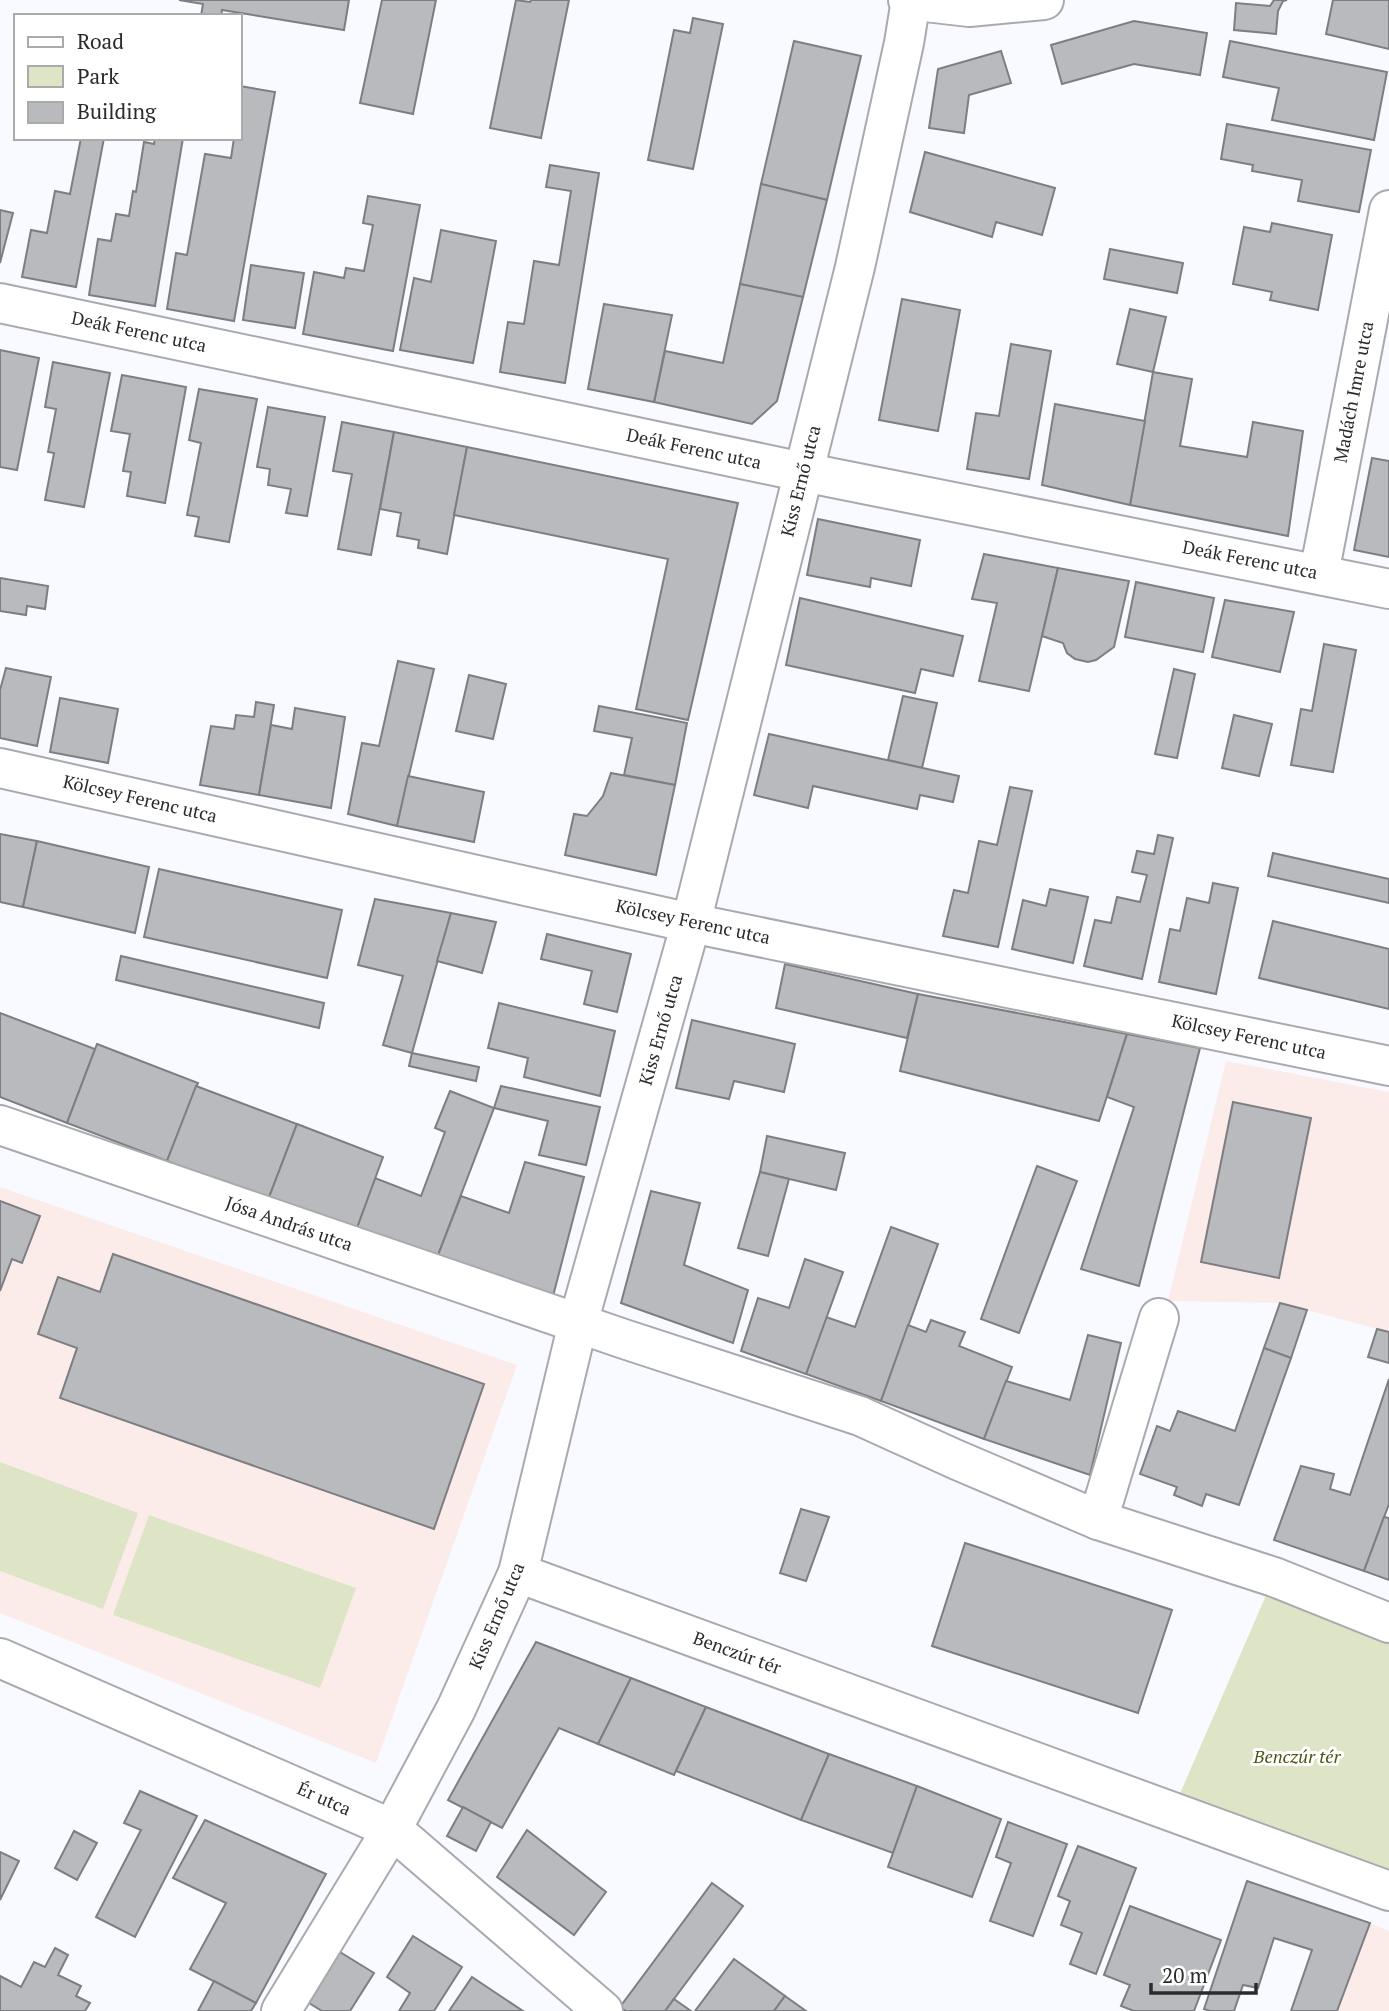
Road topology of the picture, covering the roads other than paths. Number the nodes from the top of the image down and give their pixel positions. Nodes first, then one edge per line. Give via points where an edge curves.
1 (910, 0) edge
2 (1044, 0) edge
3 (1389, 210) edge
4 (0, 303) edge
5 (803, 472) junction
6 (1319, 574) junction
7 (1389, 589) edge
8 (0, 768) edge
9 (691, 923) junction
10 (1389, 1066) edge
11 (0, 1125) edge
12 (1159, 1318) dead end
13 (578, 1323) junction
14 (1098, 1520) junction
15 (518, 1573) junction
16 (1389, 1623) edge
17 (0, 1658) edge
18 (392, 1829) junction
19 (1389, 1891) edge
20 (281, 2011) edge
21 (603, 2011) edge

1 - 2 street via 969,7
1 - 5 street, Kiss Ernő utca via 855,267
3 - 6 street, Madách Imre utca
4 - 5 street, Deák Ferenc utca
5 - 6 street, Deák Ferenc utca
5 - 9 street, Kiss Ernő utca
6 - 7 street, Deák Ferenc utca
8 - 9 street, Kölcsey Ferenc utca
9 - 10 street, Kölcsey Ferenc utca
9 - 13 street, Kiss Ernő utca
11 - 13 street, Jósa András utca
12 - 14 street
13 - 14 street via 860,1416
13 - 15 street, Kiss Ernő utca
14 - 16 street via 1274,1577
15 - 18 street, Kiss Ernő utca via 456,1709
15 - 19 street, Benczúr tér
17 - 18 street, Ér utca
18 - 20 street, Kiss Ernő utca
18 - 21 street, Ér utca

